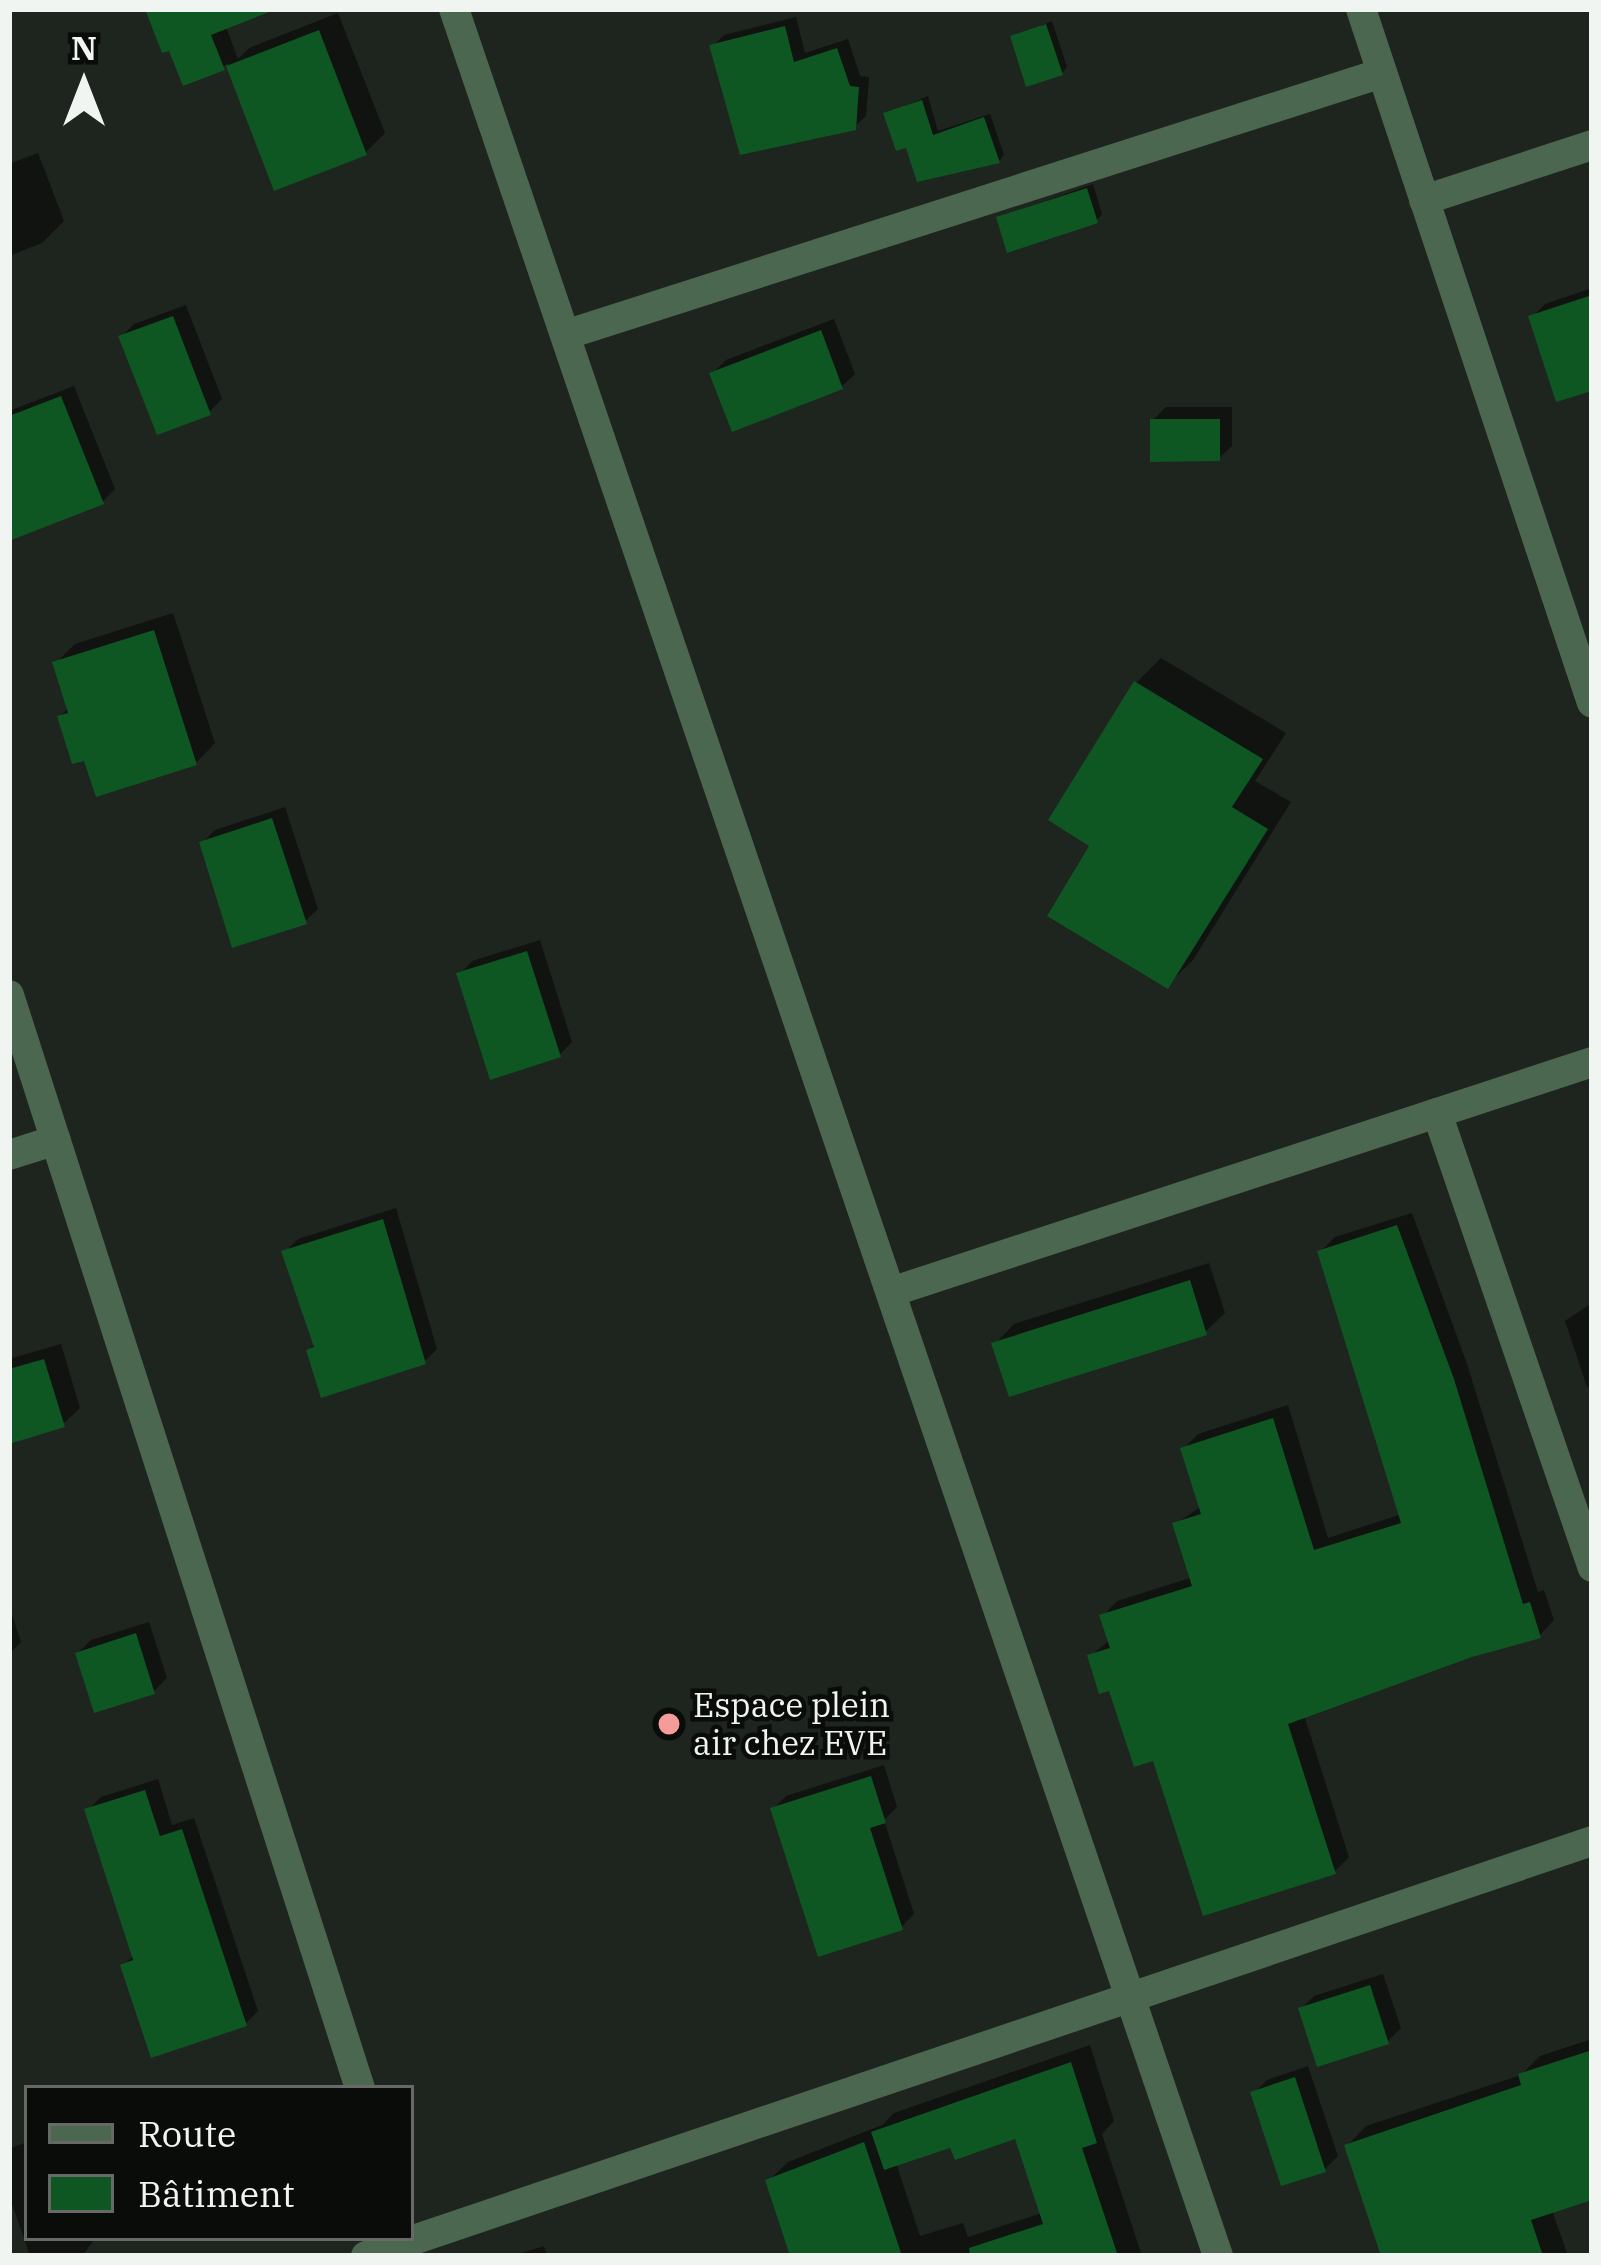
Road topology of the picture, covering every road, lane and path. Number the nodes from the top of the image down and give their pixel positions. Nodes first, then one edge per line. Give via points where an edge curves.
1 (454, 9) edge
2 (1360, 9) edge
3 (1382, 73) junction
4 (1592, 145) edge
5 (1424, 200) junction
6 (565, 335) junction
7 (1592, 703) edge
8 (9, 994) edge
9 (1592, 1062) edge
10 (1438, 1113) junction
11 (56, 1140) junction
12 (9, 1155) edge
13 (891, 1292) junction
14 (1592, 1567) edge
15 (1592, 1841) edge
16 (1130, 1998) junction
17 (359, 2085) edge
18 (414, 2237) edge
19 (403, 2241) edge
20 (366, 2256) edge
21 (1218, 2256) edge

1 - 6 street
2 - 3 street
3 - 5 street
3 - 6 street
4 - 5 street
5 - 7 street
6 - 13 street
8 - 11 street
9 - 10 street
10 - 13 street
10 - 14 street
11 - 12 street
11 - 17 street
13 - 16 street
15 - 16 street
16 - 18 street
16 - 21 street
19 - 20 street

